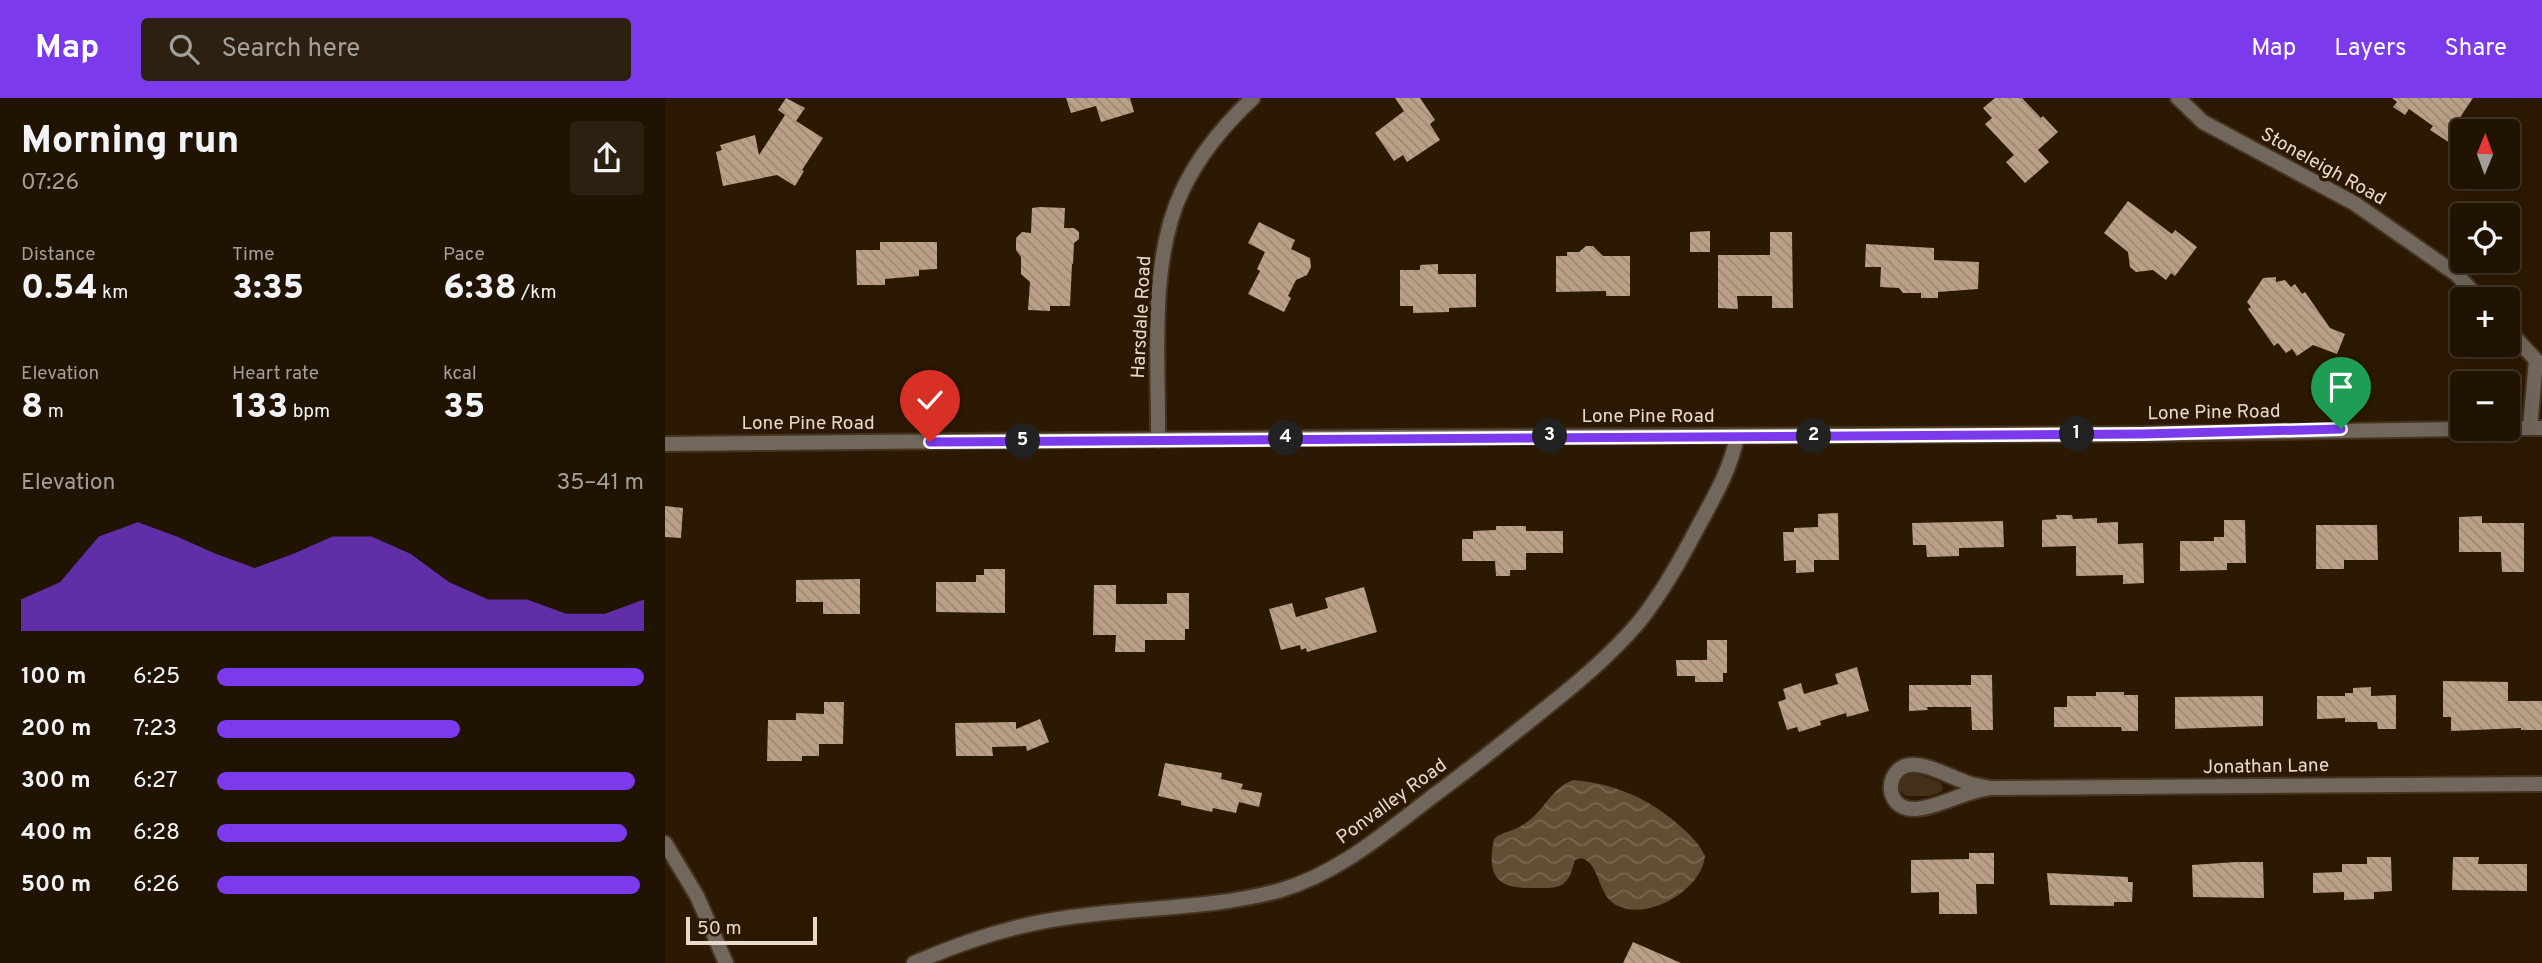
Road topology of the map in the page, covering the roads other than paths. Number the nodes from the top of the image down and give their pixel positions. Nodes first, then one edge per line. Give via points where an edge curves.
1 (1252, 98) edge
2 (2178, 98) edge
3 (2468, 287) edge
4 (2520, 342) edge
5 (2539, 360) edge
6 (2536, 428) edge
7 (2450, 429) edge
8 (1737, 436) junction
9 (1158, 440) junction
10 (665, 444) edge
11 (2542, 784) edge
12 (1990, 788) junction
13 (665, 843) edge
14 (726, 963) edge
15 (914, 963) edge

1 - 9 street, Harsdale Road via 1225,126 1181,191 1168,232 1160,288
2 - 3 street, Stoneleigh Road via 2203,121 2354,203
4 - 5 street
5 - 6 street
7 - 8 street, Lone Pine Road
8 - 9 street, Lone Pine Road
8 - 15 street, Ponvalley Road via 1726,475 1684,553 1640,621 1615,648 1481,760 1332,869 1253,897 1029,924
9 - 10 street, Lone Pine Road
11 - 12 street, Jonathan Lane
12 - 12 street, Jonathan Lane via 1914,764 1897,771 1891,788 1899,806 1915,809
13 - 14 street via 697,896

